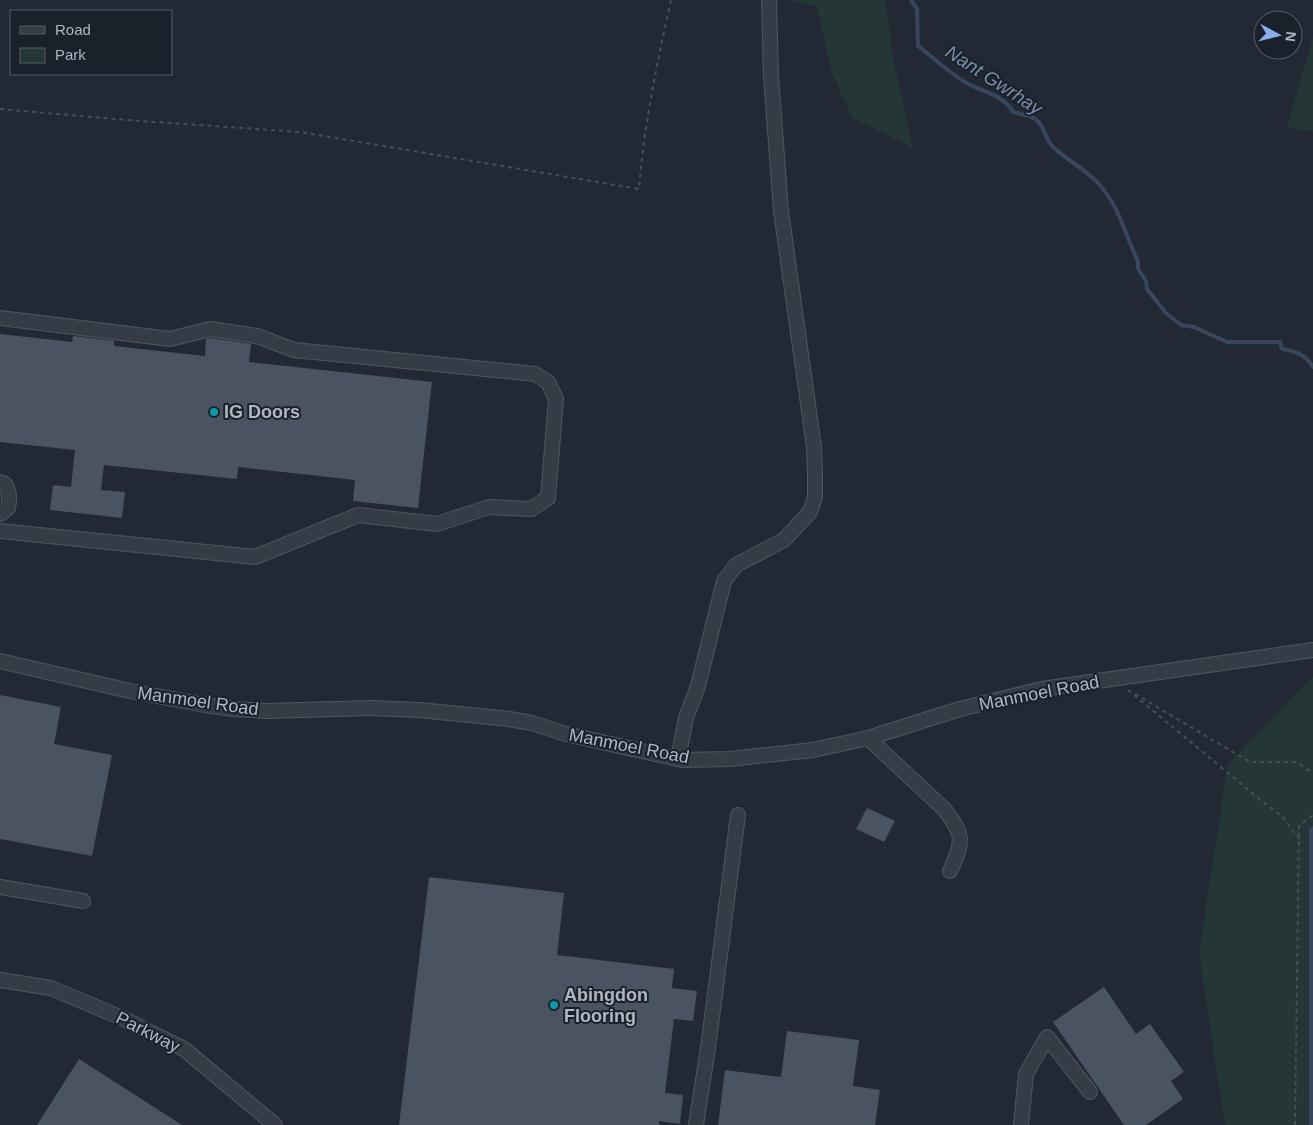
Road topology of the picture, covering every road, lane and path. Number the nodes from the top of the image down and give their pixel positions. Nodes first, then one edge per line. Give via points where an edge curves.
1 (671, 0) edge
2 (769, 0) edge
3 (0, 109) edge
4 (0, 318) edge
5 (0, 482) edge
6 (0, 514) edge
7 (0, 530) edge
8 (1313, 650) edge
9 (0, 661) edge
10 (1118, 678) junction
11 (1128, 690) junction
12 (868, 738) junction
13 (678, 759) junction
14 (1313, 773) edge
15 (738, 815) dead end
16 (1313, 815) edge
17 (1299, 839) junction
18 (950, 870) dead end
19 (0, 887) edge
20 (83, 901) dead end
21 (0, 980) edge
22 (1090, 1092) dead end
23 (275, 1125) edge
24 (696, 1125) edge
25 (1021, 1125) edge
26 (1295, 1125) edge

1 - 3 path via 652,80 639,189 300,132
2 - 13 street via 781,211 814,447 815,497 810,512 784,540 736,565 724,581 698,686 686,718
4 - 7 street via 170,339 210,329 257,336 294,350 535,374 548,382 556,399 548,498 531,508 489,507 437,524 358,515 255,557
5 - 6 street via 6,484 10,491 10,501 8,508
8 - 10 street, Manmoel Road
9 - 13 street, Manmoel Road via 204,706 267,711 370,708 509,719
10 - 11 path
10 - 12 street, Manmoel Road via 1042,689 960,709
11 - 14 path via 1250,762 1296,762
11 - 17 path via 1283,817
12 - 13 street, Manmoel Road via 814,750 730,759
12 - 18 street via 953,820 960,842 959,854
15 - 24 street
16 - 17 path via 1299,826
17 - 26 path
19 - 20 street
21 - 23 street, Parkway via 51,988 184,1049
22 - 25 street via 1047,1037 1026,1074

